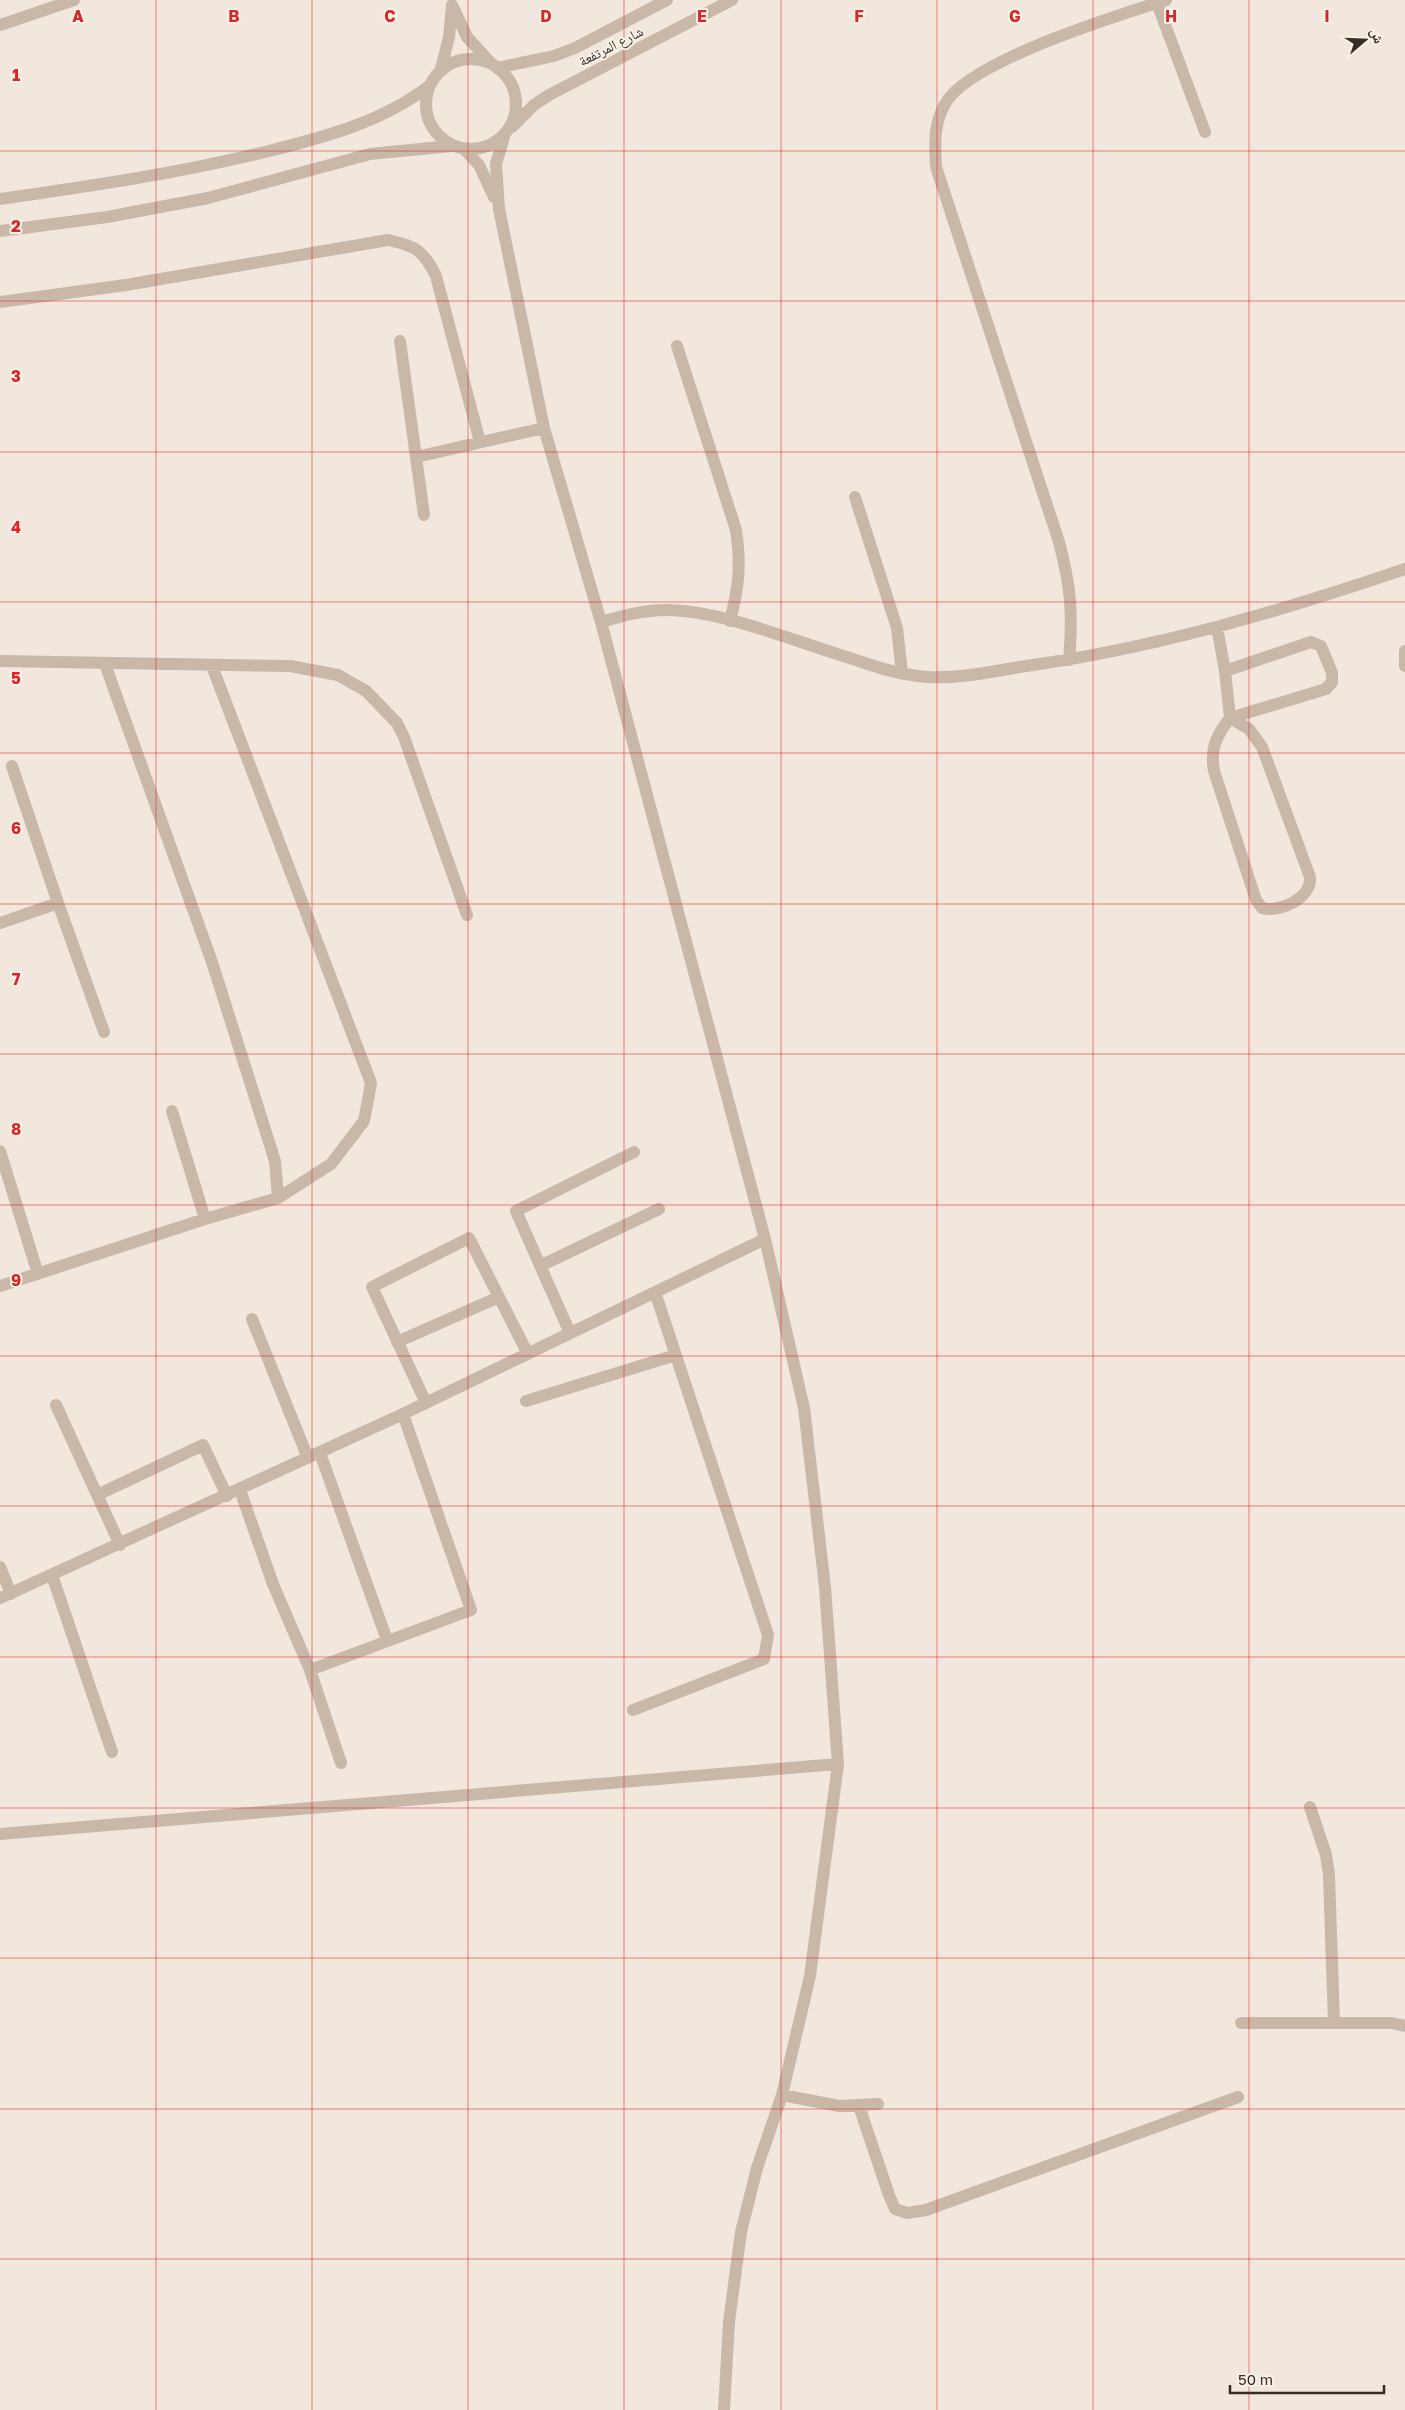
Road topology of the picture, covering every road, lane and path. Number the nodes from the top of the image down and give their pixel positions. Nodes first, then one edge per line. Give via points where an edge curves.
1 (74, 0) edge
2 (667, 0) edge
3 (732, 0) edge
4 (452, 2) edge
5 (1162, 2) edge
6 (0, 26) edge
7 (494, 65) junction
8 (441, 68) junction
9 (429, 86) junction
10 (1205, 132) dead end
11 (507, 133) junction
12 (451, 146) junction
13 (465, 150) junction
14 (0, 199) edge
15 (499, 209) junction
16 (0, 230) edge
17 (0, 302) edge
18 (400, 341) dead end
19 (676, 346) dead end
20 (544, 428) junction
21 (480, 442) junction
22 (416, 457) junction
23 (855, 497) dead end
24 (424, 515) dead end
25 (1405, 569) edge
26 (730, 621) junction
27 (600, 622) junction
28 (1218, 627) junction
29 (1405, 651) edge
30 (1069, 660) junction
31 (0, 661) edge
32 (105, 664) junction
33 (212, 666) junction
34 (1405, 666) edge
35 (1225, 671) junction
36 (902, 673) junction
37 (1230, 718) junction
38 (12, 766) dead end
39 (58, 903) junction
40 (467, 914) dead end
41 (0, 923) edge
42 (104, 1032) dead end
43 (172, 1111) dead end
44 (0, 1151) edge
45 (634, 1152) dead end
46 (278, 1198) junction
47 (658, 1209) dead end
48 (205, 1219) junction
49 (765, 1239) junction
50 (540, 1266) junction
51 (38, 1274) junction
52 (0, 1286) edge
53 (655, 1292) junction
54 (499, 1297) junction
55 (252, 1319) dead end
56 (570, 1333) junction
57 (397, 1342) junction
58 (528, 1354) junction
59 (676, 1355) junction
60 (526, 1401) dead end
61 (426, 1403) junction
62 (56, 1405) dead end
63 (403, 1414) junction
64 (314, 1455) junction
65 (240, 1490) junction
66 (97, 1495) junction
67 (227, 1496) junction
68 (120, 1544) junction
69 (0, 1567) edge
70 (52, 1575) junction
71 (6, 1596) edge
72 (387, 1640) junction
73 (310, 1670) junction
74 (633, 1710) dead end
75 (112, 1752) dead end
76 (341, 1763) dead end
77 (838, 1764) junction
78 (1310, 1807) dead end
79 (0, 1834) edge
80 (1241, 2023) dead end
81 (1334, 2023) junction
82 (1405, 2026) edge
83 (782, 2095) junction
84 (1238, 2097) dead end
85 (878, 2104) dead end
86 (860, 2106) junction
87 (724, 2410) edge

1 - 6 lane
2 - 7 lane, شارع المرتفعة via 554,56
3 - 11 lane, شارع المرتفعة via 549,95 534,105
4 - 7 lane via 467,36
4 - 8 lane
5 - 10 lane
5 - 30 lane via 1036,45 964,82 945,103 934,133 936,167 1069,580 1072,619
7 - 8 lane via 476,59 461,60
7 - 11 lane via 512,84 517,99 516,114
8 - 9 lane
9 - 12 lane via 426,100 429,120 440,138
9 - 14 lane via 392,110 324,137 200,168
11 - 13 lane via 486,148
11 - 15 lane via 496,164
12 - 13 lane
12 - 16 lane via 370,154 208,198 107,217
13 - 15 lane via 479,165
15 - 20 lane
17 - 21 lane via 126,285 388,240 413,246 427,259 436,276
18 - 22 lane
19 - 26 lane via 736,530 739,584
20 - 21 lane
20 - 27 lane
21 - 22 lane
22 - 24 lane
23 - 36 lane via 897,628
25 - 28 lane
26 - 27 lane via 698,613 665,610
26 - 36 lane
27 - 49 lane
28 - 30 lane
28 - 35 lane
29 - 34 lane
30 - 36 lane via 950,677
31 - 32 lane
32 - 33 lane
32 - 46 lane via 212,962 275,1161
33 - 40 lane via 290,666 338,675 366,691 397,723 404,737
33 - 46 lane via 370,1083 364,1122 331,1164
35 - 37 lane
35 - 37 lane via 1311,642 1324,651 1333,677 1326,689
37 - 37 lane via 1214,744 1214,771 1256,900 1262,908 1272,909 1305,895 1309,890 1310,877 1262,748 1249,729
38 - 39 lane
39 - 41 lane
39 - 42 lane
43 - 48 lane
44 - 51 lane
45 - 50 lane via 516,1211
46 - 48 lane
47 - 50 lane
48 - 51 lane
49 - 53 lane
49 - 77 lane via 804,1408 825,1587
50 - 56 lane
51 - 52 lane
53 - 56 lane
53 - 59 lane
54 - 57 lane
54 - 57 lane via 469,1238 372,1287
54 - 58 lane
55 - 64 lane
56 - 58 lane
57 - 61 lane
58 - 61 lane
59 - 60 lane
59 - 74 lane via 768,1635 764,1658
61 - 63 lane
62 - 66 lane
63 - 64 lane
63 - 72 lane via 471,1610
64 - 65 lane
64 - 72 lane
65 - 67 lane
65 - 73 lane
66 - 67 lane via 203,1445
66 - 68 lane
67 - 68 lane
68 - 70 lane
69 - 71 lane
70 - 71 lane
70 - 75 lane
72 - 73 lane
73 - 76 lane
77 - 79 lane
77 - 83 lane via 810,1976
78 - 81 lane via 1329,1875
80 - 81 lane
81 - 82 lane
83 - 86 lane via 839,2106
83 - 87 lane via 757,2168 741,2232 729,2322
84 - 86 lane via 926,2210 907,2213 895,2209
85 - 86 lane

